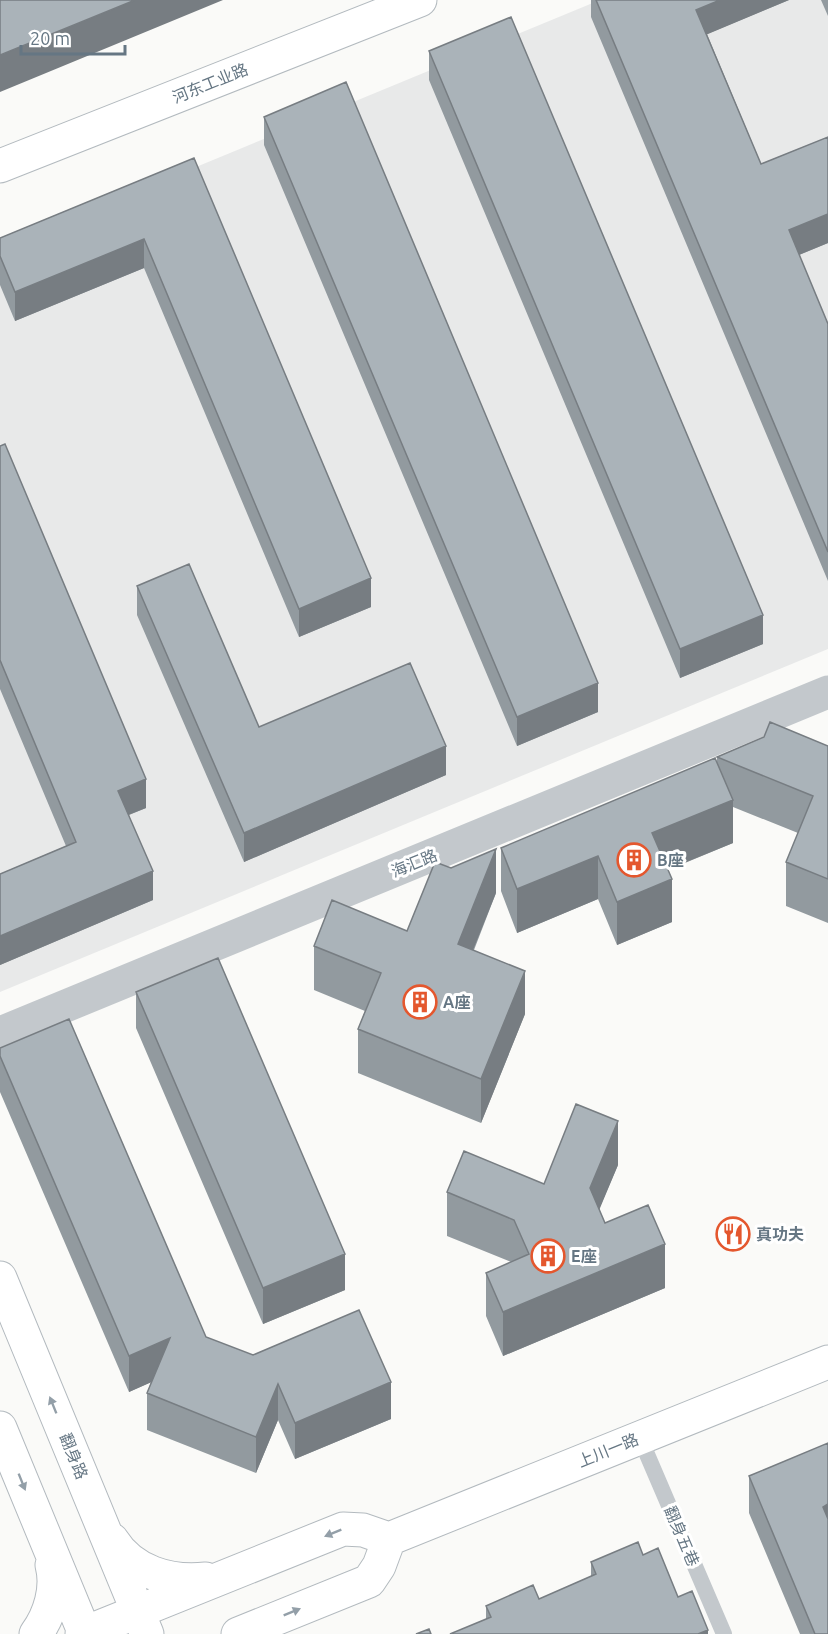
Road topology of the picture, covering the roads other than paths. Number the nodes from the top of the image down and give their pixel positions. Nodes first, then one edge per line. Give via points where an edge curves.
1 (420, 0) edge
2 (372, 9) edge
3 (0, 166) edge
4 (828, 692) edge
5 (0, 1033) edge
6 (0, 1278) edge
7 (828, 1362) edge
8 (0, 1428) edge
9 (640, 1438) junction
10 (100, 1520) junction
11 (389, 1539) junction
12 (48, 1543) junction
13 (222, 1577) junction
14 (142, 1623) edge
15 (36, 1634) edge
16 (84, 1634) edge
17 (239, 1634) edge
18 (724, 1634) edge

1 - 2 main road, 河东工业路
2 - 3 main road, 河东工业路
4 - 5 street, 海汇路
10 -> 6 main road, 翻身路
7 - 9 main road, 上川一路
8 -> 12 main road
9 - 11 main road, 上川一路
9 - 18 lane, 翻身五巷
10 - 13 main road via 116,1546 136,1564 161,1577 191,1581
10 - 14 main road, 翻身路
11 -> 13 main road via 363,1530 343,1529
17 -> 11 main road via 369,1581
12 - 15 main road via 55,1575 51,1605
12 - 16 main road
13 - 14 main road
14 - 16 main road

